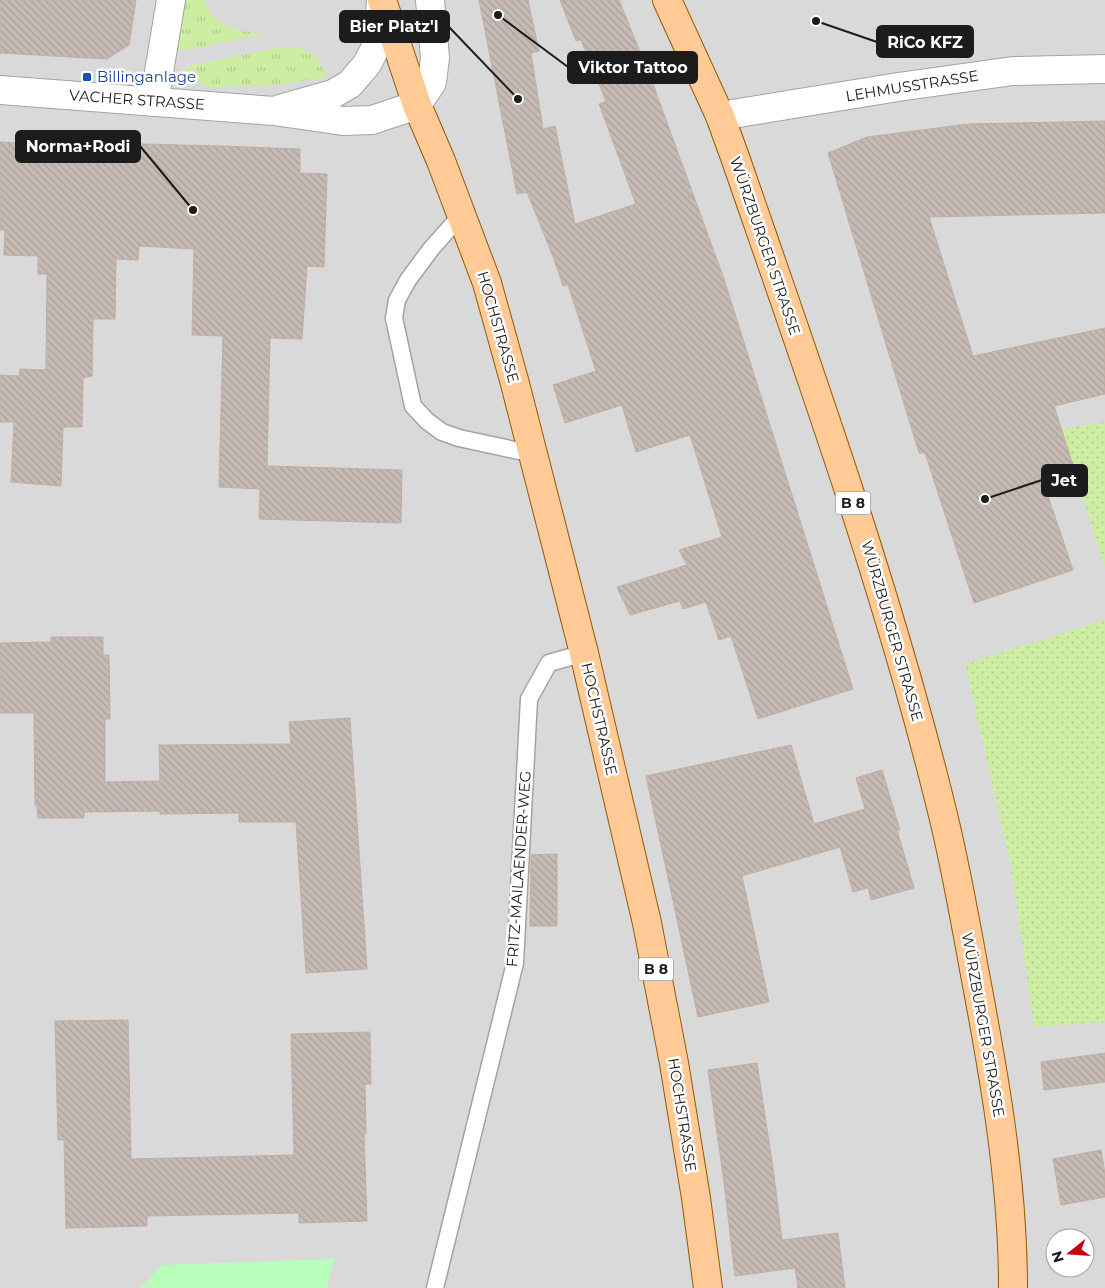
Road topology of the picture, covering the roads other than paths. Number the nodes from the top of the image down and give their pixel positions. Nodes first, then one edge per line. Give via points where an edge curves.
1 (171, 0) edge
2 (382, 0) edge
3 (430, 0) edge
4 (667, 0) edge
5 (1105, 69) edge
6 (0, 90) edge
7 (154, 102) junction
8 (417, 105) junction
9 (274, 111) junction
10 (720, 116) junction
11 (462, 214) junction
12 (532, 454) junction
13 (584, 653) junction
14 (435, 1288) edge
15 (708, 1288) edge
16 (1013, 1288) edge

1 - 7 street
2 - 8 main road, B 8
2 - 9 street, VACHER STRASSE via 378,43 367,64 350,84 333,94
3 - 8 street via 435,58 432,82
4 - 10 main road, WÜRZBURGER STRASSE / B 8
5 - 10 street, LEHMUSSTRASSE via 1013,71
6 - 7 street, VACHER STRASSE
7 - 9 street, VACHER STRASSE
8 - 9 street, VACHER STRASSE via 372,120 343,122
8 - 11 main road, HOCHSTRASSE / B 8
10 - 16 main road, WÜRZBURGER STRASSE / B 8 via 865,538 944,820 991,1058 1004,1146
11 - 12 main road, HOCHSTRASSE / B 8 via 486,283
11 - 12 lane via 408,280 397,300 394,318 413,406 442,432
12 - 13 main road, HOCHSTRASSE / B 8
13 - 14 lane, FRITZ-MAILAENDER-WEG via 549,663 529,699 515,963
13 - 15 main road, HOCHSTRASSE / B 8 via 649,932 674,1063

